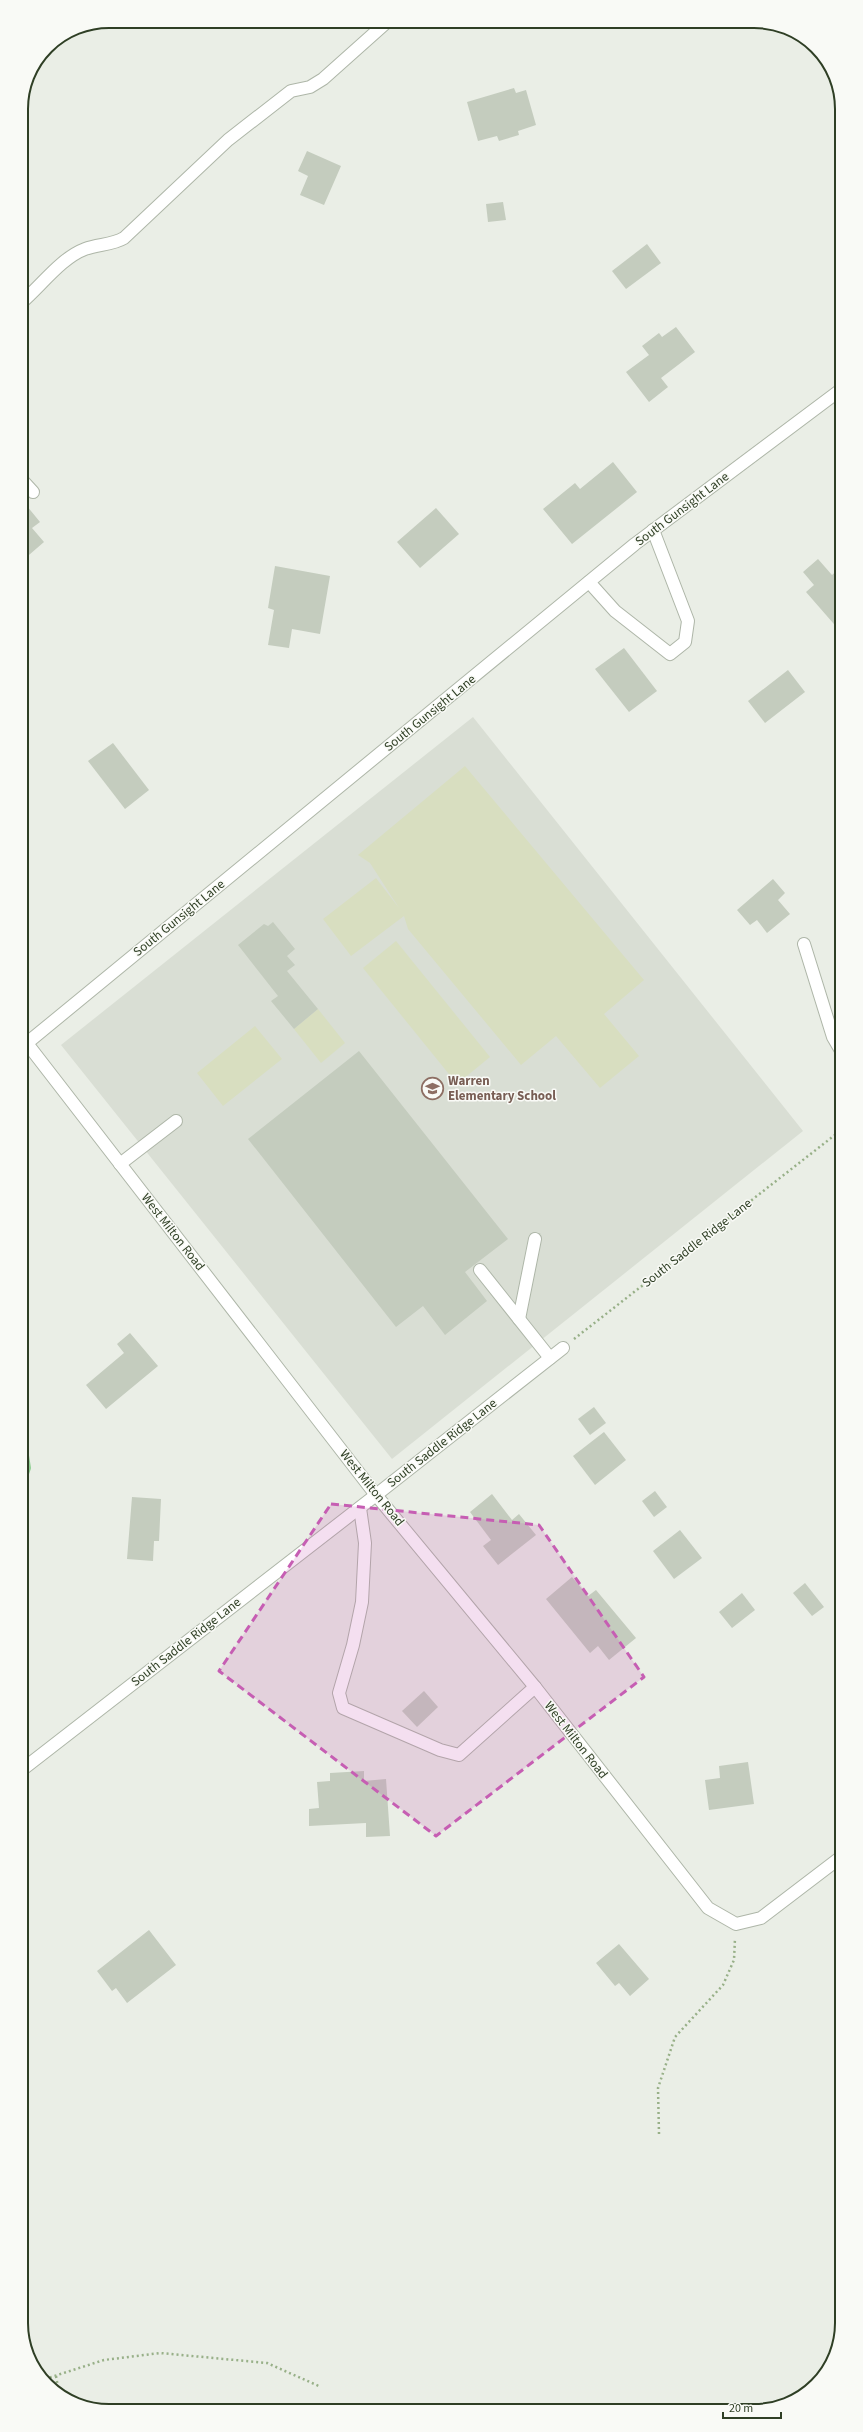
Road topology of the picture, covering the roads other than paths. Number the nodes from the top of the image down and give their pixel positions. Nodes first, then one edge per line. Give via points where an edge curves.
1 (380, 28) edge
2 (28, 297) edge
3 (835, 394) edge
4 (28, 487) edge
5 (33, 492) dead end
6 (653, 530) junction
7 (589, 582) junction
8 (804, 944) dead end
9 (28, 1037) edge
10 (835, 1040) edge
11 (28, 1045) edge
12 (176, 1120) dead end
13 (120, 1164) junction
14 (535, 1239) dead end
15 (480, 1270) dead end
16 (519, 1318) junction
17 (562, 1348) road end
18 (550, 1358) junction
19 (376, 1495) junction
20 (360, 1508) junction
21 (535, 1687) junction
22 (28, 1764) edge
23 (835, 1862) edge

1 - 2 street via 323,79 310,87 291,91 260,113 124,238 85,249 70,258
3 - 6 street, South Gunsight Lane
4 - 5 street
6 - 7 street, South Gunsight Lane
6 - 7 street via 688,622 685,642 670,654 615,611
7 - 9 street, South Gunsight Lane
8 - 10 street
11 - 13 street, West Milton Road
12 - 13 street
13 - 19 street, West Milton Road
14 - 16 street
15 - 16 street
16 - 18 street
17 - 18 street, South Saddle Ridge Lane
18 - 19 street, South Saddle Ridge Lane
19 - 20 street, South Saddle Ridge Lane
19 - 21 street, West Milton Road
20 - 21 street via 366,1543 362,1602 353,1646 339,1693 343,1708 440,1750 459,1755
20 - 22 street, South Saddle Ridge Lane
21 - 23 street, West Milton Road via 708,1908 736,1924 760,1918

